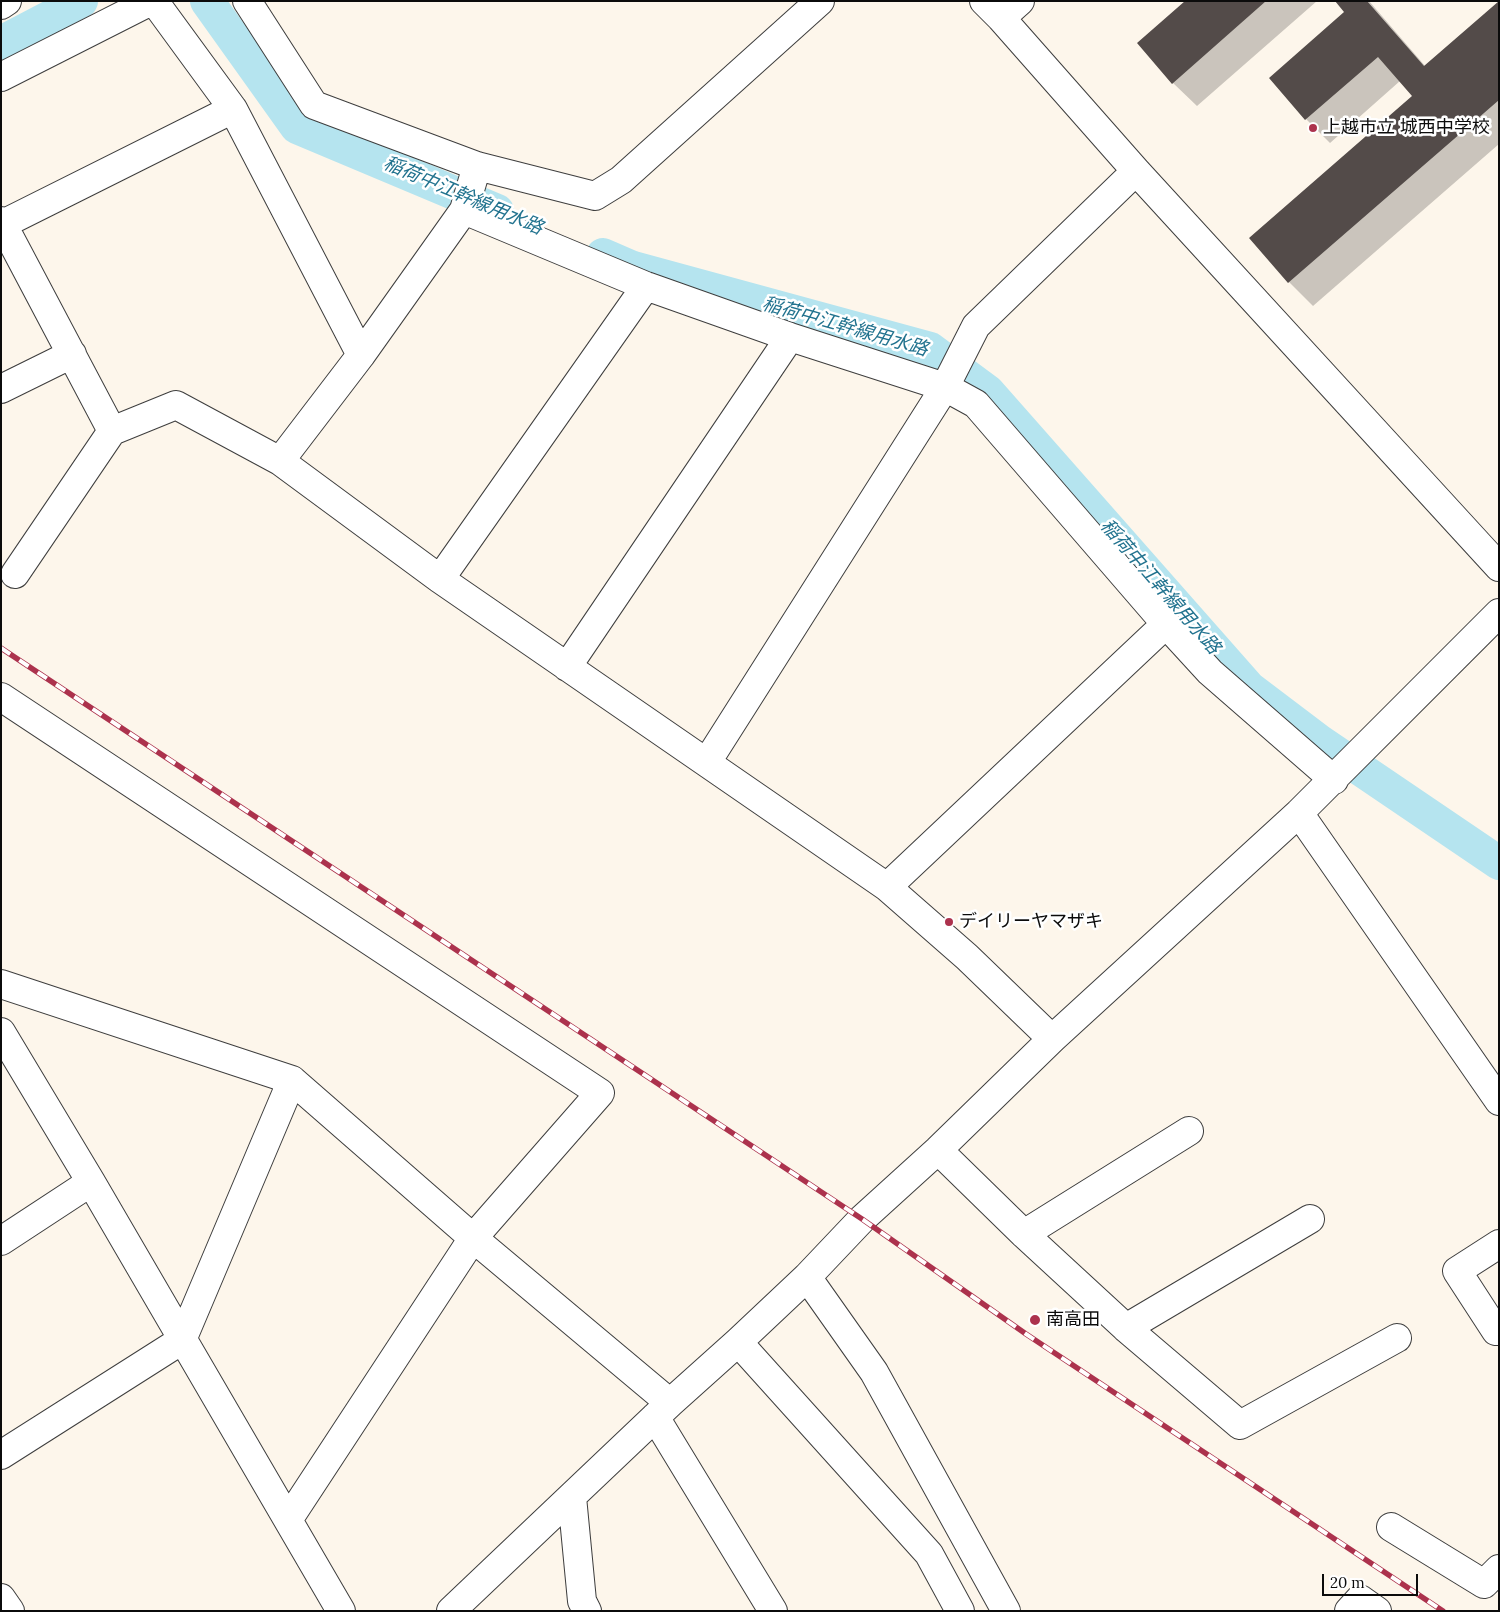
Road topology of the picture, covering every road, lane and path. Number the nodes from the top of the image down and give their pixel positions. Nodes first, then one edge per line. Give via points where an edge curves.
1 (8, 1) edge
2 (153, 1) edge
3 (247, 1) edge
4 (820, 1) edge
5 (1, 5) edge
6 (1002, 7) edge
7 (1, 77) edge
8 (233, 109) junction
9 (477, 166) junction
10 (1136, 171) junction
11 (464, 210) junction
12 (2, 223) edge
13 (646, 286) junction
14 (790, 337) junction
15 (72, 354) junction
16 (361, 355) junction
17 (945, 387) junction
18 (1, 389) edge
19 (112, 431) junction
20 (280, 461) junction
21 (1499, 567) edge
22 (15, 574) dead end
23 (440, 579) junction
24 (1499, 613) edge
25 (1166, 624) junction
26 (568, 667) junction
27 (1, 697) edge
28 (707, 762) junction
29 (1334, 780) junction
30 (1299, 813) junction
31 (887, 887) junction
32 (1, 984) edge
33 (1, 1032) edge
34 (1052, 1040) junction
35 (292, 1080) junction
36 (1499, 1101) edge
37 (1189, 1131) dead end
38 (938, 1150) junction
39 (90, 1182) junction
40 (1310, 1220) dead end
41 (1024, 1234) junction
42 (473, 1238) junction
43 (1, 1241) edge
44 (1499, 1244) edge
45 (807, 1277) junction
46 (1126, 1328) junction
47 (1496, 1331) dead end
48 (1396, 1338) dead end
49 (182, 1340) junction
50 (738, 1342) junction
51 (663, 1410) junction
52 (1, 1455) edge
53 (572, 1497) junction
54 (288, 1520) junction
55 (1391, 1527) dead end
56 (1494, 1582) edge
57 (1, 1598) edge
58 (10, 1611) edge
59 (341, 1611) edge
60 (451, 1611) edge
61 (587, 1611) edge
62 (773, 1611) edge
63 (960, 1611) edge
64 (1006, 1611) edge
65 (1349, 1611) edge
66 (1377, 1611) edge

1 - 5 street
2 - 7 street
2 - 8 street
3 - 9 street via 314,105
4 - 9 street via 622,180 595,196
6 - 10 street
8 - 12 street
8 - 16 street
9 - 11 street
10 - 17 street via 976,326
10 - 21 street
11 - 13 street
11 - 16 street
12 - 15 street
13 - 14 street
13 - 23 street
14 - 17 street
14 - 26 street
15 - 18 street
15 - 19 street
16 - 20 street
17 - 25 street via 976,404
17 - 28 street
19 - 20 street via 176,405
19 - 22 street
20 - 23 street
23 - 26 street
24 - 29 street
25 - 29 street via 1210,672
25 - 31 street
26 - 28 street
27 - 42 street via 600,1093
28 - 31 street
29 - 30 street
30 - 34 street
30 - 36 street
31 - 34 street via 967,957
32 - 35 street
33 - 39 street
34 - 38 street
35 - 42 street
35 - 49 street
37 - 41 street
38 - 41 street
38 - 45 street via 862,1219
39 - 43 street
39 - 49 street
40 - 46 street
41 - 46 street
42 - 51 street
42 - 54 street
44 - 47 street via 1457,1271
45 - 50 street
45 - 64 street via 874,1372
46 - 48 street via 1240,1425
49 - 52 street
49 - 54 street
50 - 51 street
50 - 63 street via 929,1554
51 - 53 street
51 - 62 street
53 - 60 street
53 - 61 street via 582,1601
54 - 59 street
55 - 56 street
57 - 58 street
65 - 66 street via 1360,1599

